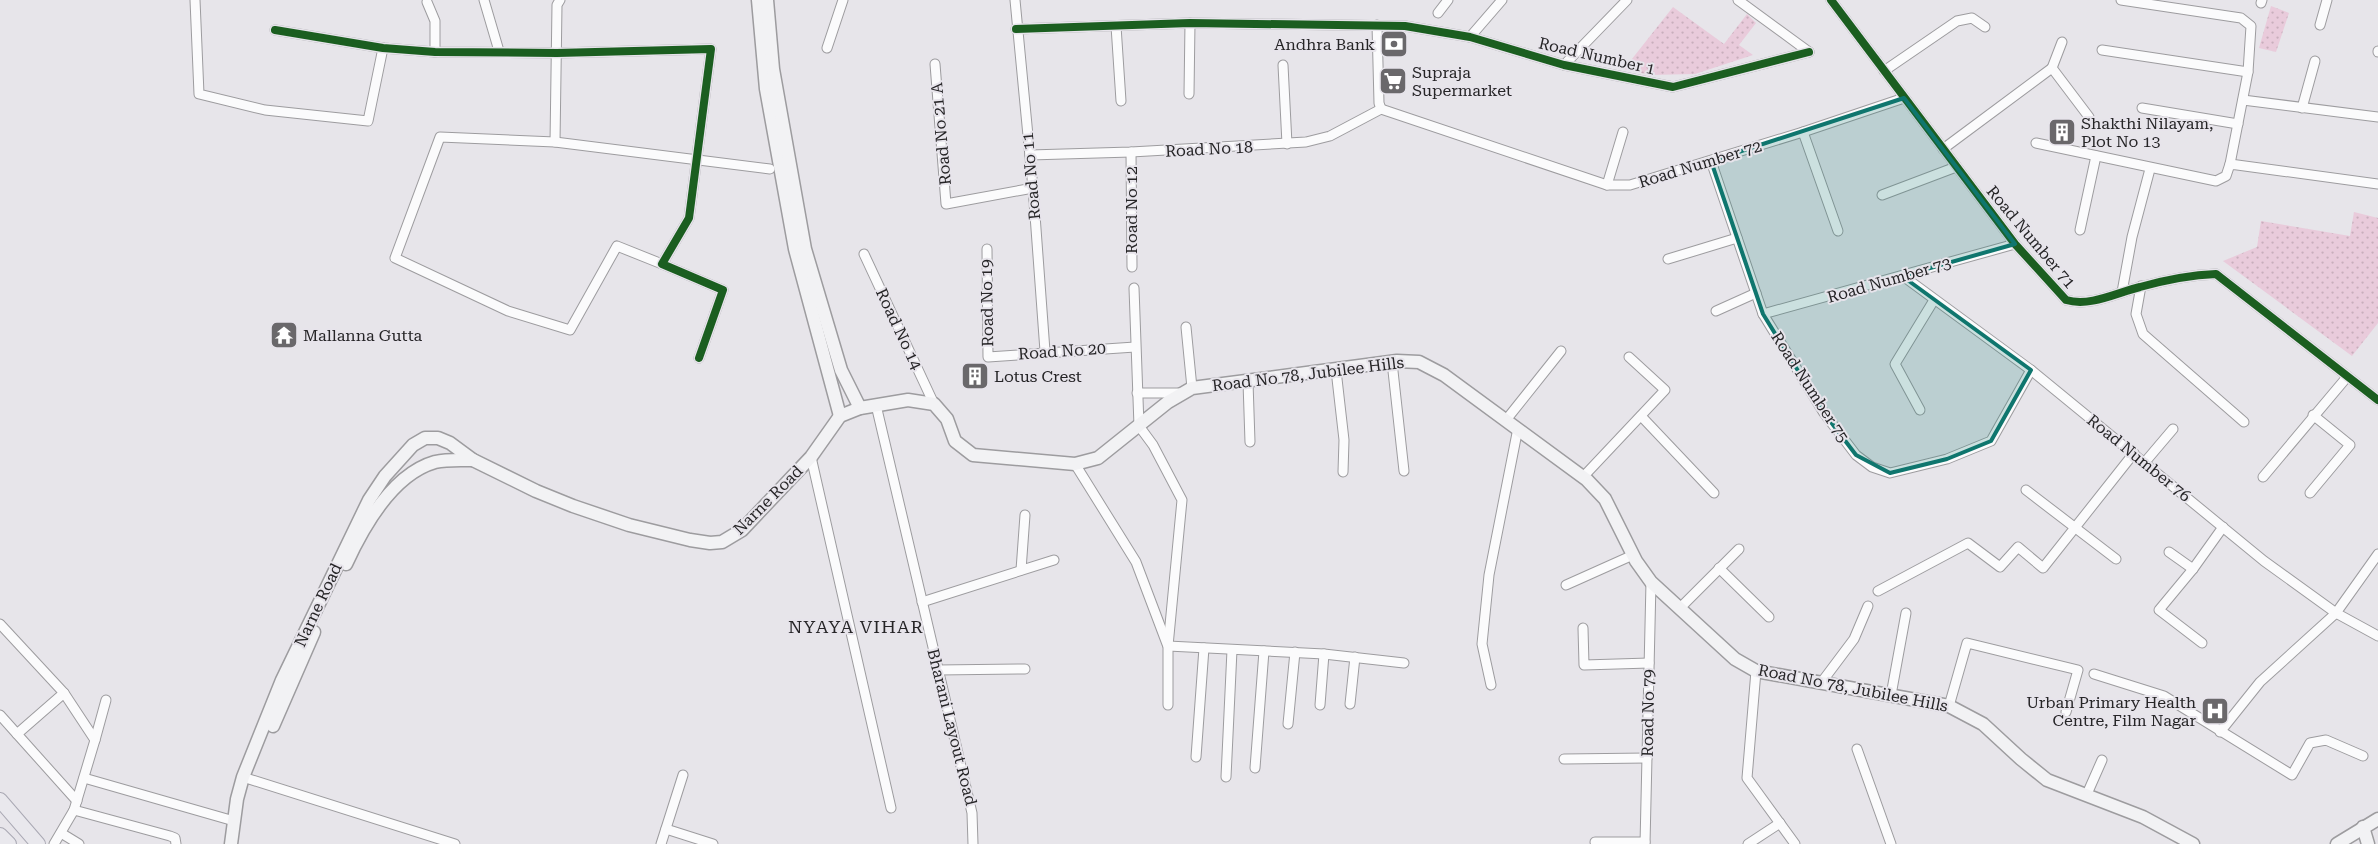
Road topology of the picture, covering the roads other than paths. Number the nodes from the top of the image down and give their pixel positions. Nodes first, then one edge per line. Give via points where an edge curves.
1 (195, 0) edge
2 (484, 0) edge
3 (560, 0) edge
4 (758, 0) edge
5 (767, 0) edge
6 (843, 0) edge
7 (1015, 0) edge
8 (1448, 0) edge
9 (1502, 0) edge
10 (1627, 0) edge
11 (1738, 0) edge
12 (2121, 0) edge
13 (2327, 0) edge
14 (427, 2) dead end
15 (1836, 2) edge
16 (1438, 13) dead end
17 (1190, 23) junction
18 (1377, 25) junction
19 (2320, 25) dead end
20 (1116, 26) junction
21 (1985, 27) dead end
22 (1016, 29) junction
23 (275, 30) dead end
24 (1470, 37) junction
25 (2062, 42) dead end
26 (383, 48) junction
27 (827, 48) dead end
28 (2102, 50) dead end
29 (499, 51) junction
30 (435, 52) junction
31 (558, 52) junction
32 (2315, 61) dead end
33 (935, 64) dead end
34 (1283, 65) dead end
35 (1564, 65) junction
36 (2052, 68) junction
37 (1884, 71) junction
38 (2248, 72) junction
39 (1189, 94) dead end
40 (1904, 98) junction
41 (2243, 100) junction
42 (1120, 101) dead end
43 (2142, 108) dead end
44 (2302, 108) junction
45 (1381, 109) junction
46 (2089, 117) dead end
47 (2378, 117) edge
48 (2238, 124) junction
49 (1622, 132) dead end
50 (1803, 132) junction
51 (555, 142) junction
52 (2036, 142) dead end
53 (1287, 144) junction
54 (1943, 150) junction
55 (1131, 152) junction
56 (1030, 155) junction
57 (2096, 156) junction
58 (696, 159) junction
59 (1712, 161) junction
60 (2230, 164) junction
61 (1956, 167) junction
62 (770, 169) dead end
63 (2150, 169) junction
64 (2378, 184) edge
65 (1607, 185) junction
66 (1033, 188) junction
67 (1882, 195) dead end
68 (2080, 230) dead end
69 (1838, 231) dead end
70 (1737, 238) junction
71 (2015, 244) junction
72 (987, 249) dead end
73 (864, 254) dead end
74 (1668, 259) dead end
75 (662, 264) junction
76 (1132, 267) dead end
77 (1903, 276) junction
78 (2141, 286) junction
79 (1134, 288) dead end
80 (2122, 292) junction
81 (1756, 293) junction
82 (1934, 300) junction
83 (1716, 311) dead end
84 (1763, 314) junction
85 (1186, 327) dead end
86 (1135, 347) junction
87 (1561, 351) dead end
88 (1044, 352) junction
89 (1629, 356) dead end
90 (988, 357) joint
91 (699, 358) dead end
92 (1392, 362) junction
93 (1336, 370) junction
94 (2031, 370) junction
95 (2347, 377) junction
96 (1248, 382) junction
97 (1188, 391) junction
98 (1137, 393) junction
99 (2378, 400) edge
100 (934, 404) junction
101 (876, 406) junction
102 (860, 408) junction
103 (1920, 410) dead end
104 (840, 416) junction
105 (1641, 416) junction
106 (2313, 416) junction
107 (1506, 420) junction
108 (2244, 422) dead end
109 (1139, 426) junction
110 (1518, 428) junction
111 (2173, 429) dead end
112 (1250, 442) dead end
113 (2134, 453) junction
114 (811, 456) junction
115 (473, 460) junction
116 (2145, 462) junction
117 (1075, 464) junction
118 (1404, 471) dead end
119 (1344, 472) dead end
120 (1583, 476) junction
121 (2263, 477) dead end
122 (2026, 490) dead end
123 (1714, 493) dead end
124 (2310, 493) dead end
125 (1025, 516) dead end
126 (2223, 527) junction
127 (2074, 528) junction
128 (1739, 549) dead end
129 (2169, 552) dead end
130 (2378, 554) edge
131 (1633, 555) junction
132 (2116, 559) dead end
133 (1054, 560) dead end
134 (1719, 568) junction
135 (2193, 569) junction
136 (1021, 570) junction
137 (1651, 582) junction
138 (1566, 585) dead end
139 (1878, 591) dead end
140 (922, 602) junction
141 (1868, 606) dead end
142 (1680, 608) junction
143 (1906, 613) dead end
144 (2336, 613) junction
145 (1769, 617) dead end
146 (0, 624) edge
147 (1583, 628) dead end
148 (2378, 636) edge
149 (2202, 643) dead end
150 (1168, 646) junction
151 (1204, 648) junction
152 (1232, 650) junction
153 (1264, 651) junction
154 (1295, 652) junction
155 (1324, 654) junction
156 (1355, 657) junction
157 (1404, 663) dead end
158 (1649, 663) junction
159 (1025, 668) dead end
160 (938, 670) junction
161 (1756, 671) junction
162 (2094, 674) dead end
163 (1821, 683) junction
164 (1491, 685) dead end
165 (64, 693) junction
166 (1891, 695) junction
167 (106, 700) dead end
168 (1350, 704) dead end
169 (1168, 705) dead end
170 (1320, 705) dead end
171 (1949, 706) junction
172 (2066, 712) dead end
173 (0, 715) edge
174 (1288, 724) dead end
175 (2220, 732) junction
176 (17, 734) junction
177 (95, 740) junction
178 (1857, 748) dead end
179 (1196, 756) dead end
180 (2363, 756) dead end
181 (1564, 758) dead end
182 (1647, 758) junction
183 (2102, 760) dead end
184 (1255, 768) dead end
185 (683, 775) dead end
186 (1226, 777) dead end
187 (84, 778) junction
188 (249, 779) junction
189 (2087, 794) junction
190 (0, 800) edge
191 (77, 801) junction
192 (891, 808) dead end
193 (74, 810) junction
194 (0, 815) edge
195 (2378, 819) edge
196 (234, 821) junction
197 (1780, 823) junction
198 (2363, 827) junction
199 (666, 829) junction
200 (61, 833) junction
201 (0, 835) edge
202 (1596, 842) dead end
203 (1645, 843) edge
204 (9, 844) edge
205 (26, 844) edge
206 (38, 844) edge
207 (54, 844) edge
208 (79, 844) edge
209 (176, 844) edge
210 (233, 844) edge
211 (455, 844) edge
212 (661, 844) edge
213 (713, 844) edge
214 (973, 844) edge
215 (1748, 844) edge
216 (1795, 844) edge
217 (1891, 844) edge
218 (2193, 844) edge
219 (2337, 844) edge
220 (2368, 844) edge

1 - 26 street via 199,94 265,110 368,121
2 - 29 street
3 - 31 street via 557,5
4 - 104 main road via 766,89 795,249
5 - 102 main road via 773,69 805,249 841,370
6 - 27 street
7 - 22 street, Road No 11
8 - 16 street
9 - 24 street
10 - 35 street
11 - 35 street, Road Number 1 via 1809,52 1673,86
12 - 38 street via 2247,21 2251,26
13 - 19 street
14 - 30 street via 435,21
15 - 37 street, Road Number 71
17 - 18 street, Road Number 1
17 - 20 street, Road Number 1
17 - 39 street
18 - 24 street, Road Number 1 via 1405,26
18 - 45 street
20 - 22 street, Road Number 1
20 - 42 street
21 - 37 street via 1972,18 1958,21
22 - 56 street, Road No 11
23 - 26 street
24 - 35 street, Road Number 1
25 - 36 street
26 - 30 street
28 - 38 street
29 - 30 street
29 - 31 street
31 - 51 street
31 - 58 street via 711,49
32 - 44 street
33 - 66 street, Road No 21 A via 946,204
34 - 53 street
36 - 46 street
36 - 54 street
37 - 40 street, Road Number 71
38 - 41 street
40 - 50 street, Road Number 72
40 - 54 street, Road Number 71
41 - 44 street
41 - 48 street
43 - 48 street
44 - 47 street
45 - 53 street, Road No 18 via 1330,136
45 - 65 street, Road Number 72
48 - 60 street
49 - 65 street
50 - 59 street, Road Number 72
50 - 69 street
51 - 58 street
51 - 75 street via 440,137 395,258 508,311 570,330 618,246
52 - 57 street
53 - 55 street, Road No 18
54 - 61 street, Road Number 71
55 - 56 street, Road No 18
55 - 76 street, Road No 12
56 - 66 street, Road No 11
57 - 63 street
57 - 68 street
58 - 62 street
58 - 75 street via 689,218
59 - 65 street, Road Number 72 via 1630,185
59 - 70 street, Road Number 75
60 - 63 street via 2226,176 2216,181
60 - 64 street
61 - 67 street
61 - 71 street, Road Number 71
63 - 80 street
66 - 88 street, Road No 11
70 - 74 street
70 - 81 street, Road Number 75
71 - 77 street, Road Number 73
71 - 80 street, Road Number 71 via 2066,300 2087,302
72 - 90 street, Road No 19
73 - 100 street, Road No 14
75 - 91 street via 723,290
77 - 82 street, Road Number 76
77 - 84 street, Road Number 73
78 - 80 street, Road Number 71
78 - 95 street, Road Number 71 via 2216,274
78 - 108 street via 2136,314 2142,334
79 - 86 street
81 - 83 street
81 - 84 street, Road Number 75
82 - 94 street, Road Number 76
82 - 103 street via 1894,364
84 - 94 street, Road Number 75 via 1824,413 1856,455 1872,467 1890,473 1947,459 1991,441
85 - 97 street
86 - 88 street, Road No 20
86 - 98 street
87 - 107 street
88 - 90 street, Road No 20
89 - 105 street via 1665,390
92 - 93 main road, Road No 78, Jubilee Hills
92 - 107 main road, Road No 78, Jubilee Hills via 1419,362 1444,375
92 - 118 street
93 - 96 main road, Road No 78, Jubilee Hills
93 - 119 street via 1344,440
94 - 113 street, Road Number 76
95 - 99 street, Road Number 71
95 - 106 street
96 - 97 main road, Road No 78, Jubilee Hills
96 - 112 street
97 - 98 street
97 - 109 main road, Road No 78, Jubilee Hills via 1168,402
98 - 109 street
100 - 101 main road via 908,400
100 - 117 main road, Road No 78, Jubilee Hills via 947,419 955,441 973,455
101 - 102 main road
101 - 140 street, Bharani Layout Road
102 - 104 main road
104 - 114 main road, Narne Road
105 - 120 street
105 - 123 street
106 - 121 street
106 - 124 street via 2350,445
107 - 110 main road, Road No 78, Jubilee Hills
109 - 117 main road, Road No 78, Jubilee Hills via 1098,458
109 - 150 street via 1153,445 1182,500
110 - 120 main road, Road No 78, Jubilee Hills
110 - 164 street via 1490,576 1483,634 1484,658
111 - 116 street
113 - 116 street, Road Number 76
113 - 127 street
114 - 115 main road, Narne Road via 742,530 722,542 710,543 629,525 573,506
114 - 192 street
115 - 188 main road, Narne Road via 448,460 426,466 400,483 379,508 349,556 323,610
115 - 196 main road, Narne Road via 450,443 438,438 425,438 404,452 369,500 282,680 243,777
116 - 126 street, Road Number 76
117 - 150 street via 1136,562
120 - 131 main road, Road No 78, Jubilee Hills via 1605,499
122 - 127 street
125 - 136 street
126 - 135 street
126 - 144 street, Road Number 76
127 - 132 street
127 - 139 street via 2043,568 2018,547 2000,567 1968,543
128 - 134 street
129 - 135 street
130 - 144 street
131 - 137 main road, Road No 78, Jubilee Hills
131 - 138 street
133 - 136 street
134 - 142 street
134 - 145 street
135 - 149 street via 2159,610
136 - 140 street
137 - 142 main road, Road No 78, Jubilee Hills
137 - 158 street, Road No 79
140 - 160 street, Bharani Layout Road
141 - 163 street via 1854,639
142 - 161 main road, Road No 78, Jubilee Hills via 1735,658
143 - 166 street
144 - 148 street, Road Number 76
144 - 175 street via 2260,682
146 - 165 street
147 - 158 street via 1584,665
150 - 151 street
150 - 169 street
151 - 152 street
151 - 179 street
152 - 153 street
152 - 186 street
153 - 154 street
153 - 184 street
154 - 155 street
154 - 174 street
155 - 156 street
155 - 170 street
156 - 157 street
156 - 168 street
158 - 182 street, Road No 79
159 - 160 street
160 - 214 street, Bharani Layout Road via 972,812
161 - 163 main road, Road No 78, Jubilee Hills
161 - 197 street via 1747,778
162 - 175 street via 2164,696
163 - 166 main road, Road No 78, Jubilee Hills
165 - 176 street
165 - 177 street
166 - 171 main road, Road No 78, Jubilee Hills
167 - 177 street
171 - 172 street via 1967,643 2078,670
171 - 189 main road, Road No 78, Jubilee Hills via 1983,724 2047,780
173 - 176 street
175 - 180 street via 2292,775 2310,743 2326,740
176 - 191 street
177 - 187 street
178 - 217 street
181 - 182 street
182 - 203 street, Road No 79
183 - 189 street
185 - 199 street
187 - 191 street
187 - 196 street
188 - 210 main road, Narne Road
188 - 211 street
189 - 218 main road, Road No 78, Jubilee Hills via 2142,817
190 - 206 main road
191 - 193 street
193 - 200 street
193 - 209 street via 170,836 175,838
194 - 205 main road
195 - 198 main road
196 - 210 main road, Narne Road
197 - 215 street
197 - 216 street
198 - 219 main road
198 - 220 main road
199 - 212 street
199 - 213 street
200 - 207 street
200 - 208 street
201 - 204 main road
202 - 203 street

